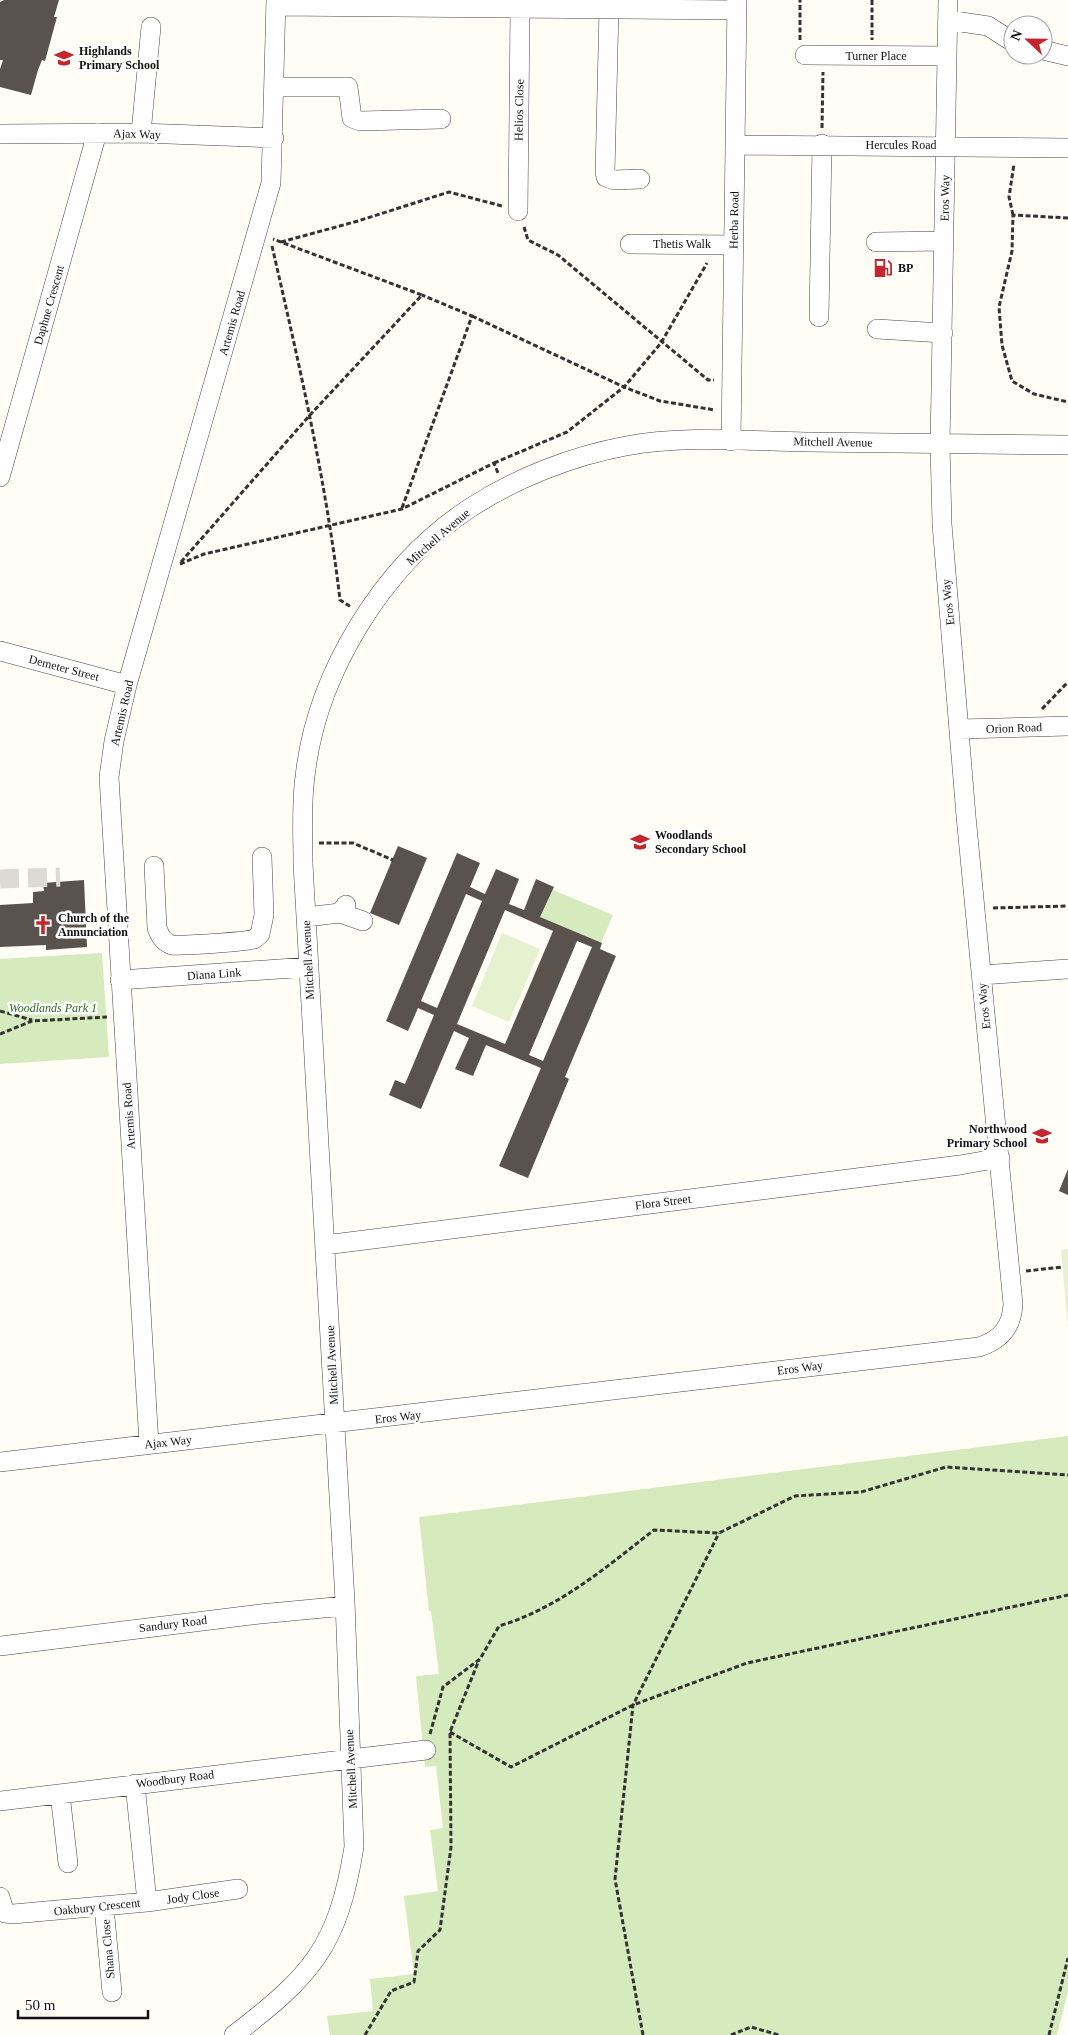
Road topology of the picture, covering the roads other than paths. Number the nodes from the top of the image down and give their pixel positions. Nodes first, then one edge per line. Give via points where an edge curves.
1 (948, 0) edge
2 (276, 3) edge
3 (360, 4) edge
4 (655, 5) edge
5 (737, 5) edge
6 (520, 9) junction
7 (609, 9) junction
8 (948, 20) junction
9 (151, 27) dead end
10 (1003, 36) edge
11 (1053, 52) edge
12 (814, 55) road end
13 (947, 56) junction
14 (1068, 56) edge
15 (275, 87) junction
16 (441, 119) dead end
17 (97, 133) junction
18 (141, 133) junction
19 (0, 134) edge
20 (274, 138) junction
21 (822, 144) junction
22 (735, 145) junction
23 (946, 145) junction
24 (1068, 148) edge
25 (640, 179) dead end
26 (518, 211) road end
27 (944, 241) junction
28 (876, 242) dead end
29 (630, 244) dead end
30 (734, 245) junction
31 (819, 317) dead end
32 (877, 329) dead end
33 (943, 333) junction
34 (731, 441) junction
35 (940, 445) junction
36 (1068, 445) edge
37 (0, 477) edge
38 (0, 651) edge
39 (128, 686) junction
40 (1068, 726) edge
41 (960, 730) junction
42 (262, 857) dead end
43 (154, 866) dead end
44 (306, 917) junction
45 (362, 921) dead end
46 (210, 943) junction
47 (308, 967) junction
48 (1068, 969) edge
49 (211, 974) junction
50 (981, 975) junction
51 (120, 980) junction
52 (1000, 1158) junction
53 (325, 1245) junction
54 (335, 1424) junction
55 (149, 1444) junction
56 (0, 1462) edge
57 (345, 1606) junction
58 (0, 1646) edge
59 (426, 1750) road end
60 (350, 1758) junction
61 (135, 1784) junction
62 (60, 1794) junction
63 (0, 1801) edge
64 (68, 1864) dead end
65 (238, 1889) dead end
66 (0, 1897) edge
67 (148, 1902) junction
68 (104, 1907) junction
69 (112, 1992) dead end
70 (234, 2035) edge

1 - 8 street, Eros Way
2 - 3 street
2 - 15 street, Artemis Road
3 - 6 street
4 - 5 street
4 - 7 street
5 - 22 street, Herba Road
6 - 7 street
6 - 26 street, Helios Close
7 - 25 street via 605,172 606,177 614,180
8 - 10 street via 988,26
8 - 13 street, Eros Way
9 - 18 street
11 - 14 street
12 - 13 street, Turner Place
13 - 23 street, Eros Way
15 - 16 street via 348,87 352,118 360,121
15 - 20 street, Artemis Road
17 - 18 street, Ajax Way
17 - 19 street, Ajax Way
17 - 37 street, Daphne Crescent
18 - 20 street, Ajax Way
20 - 39 street, Artemis Road via 266,205
21 - 22 street, Hercules Road
21 - 23 street, Hercules Road
21 - 31 street
22 - 30 street, Herba Road
23 - 24 street, Hercules Road
23 - 27 street, Eros Way
27 - 28 street
27 - 33 street, Eros Way
29 - 30 street, Thetis Walk
30 - 34 street, Herba Road
32 - 33 street
33 - 35 street, Eros Way
34 - 35 street, Mitchell Avenue
34 - 44 street, Mitchell Avenue via 650,442 554,466 469,509 418,551 365,615 324,698 305,776
35 - 36 street, Mitchell Avenue
35 - 41 street, Eros Way via 943,554
38 - 39 street, Demeter Street
39 - 51 street, Artemis Road via 114,740 109,777
40 - 41 street, Orion Road
41 - 50 street, Eros Way
42 - 46 street via 264,915 260,934 254,939
43 - 46 street via 160,936 173,945
44 - 45 street via 343,909
44 - 47 street, Mitchell Avenue
46 - 49 street
47 - 49 street, Diana Link
47 - 53 street, Mitchell Avenue
48 - 50 street
49 - 51 street, Diana Link
50 - 52 street, Eros Way
51 - 55 street, Artemis Road
52 - 53 street, Flora Street via 950,1167
52 - 54 street, Eros Way via 1013,1304 1011,1320 996,1340 979,1347
53 - 54 street, Mitchell Avenue
54 - 55 street, Ajax Way
54 - 57 street, Mitchell Avenue
55 - 56 street, Ajax Way
57 - 58 street, Sandury Road
57 - 60 street, Mitchell Avenue
59 - 60 street, Woodbury Road
60 - 61 street, Woodbury Road
60 - 70 street, Mitchell Avenue via 354,1847 340,1913 319,1957 296,1984
61 - 62 street, Woodbury Road
61 - 67 street, Oakbury Crescent
62 - 63 street, Woodbury Road
62 - 64 street
65 - 67 street, Jody Close
66 - 68 street, Oakbury Crescent via 5,1913 13,1914
67 - 68 street, Oakbury Crescent
68 - 69 street, Shana Close

